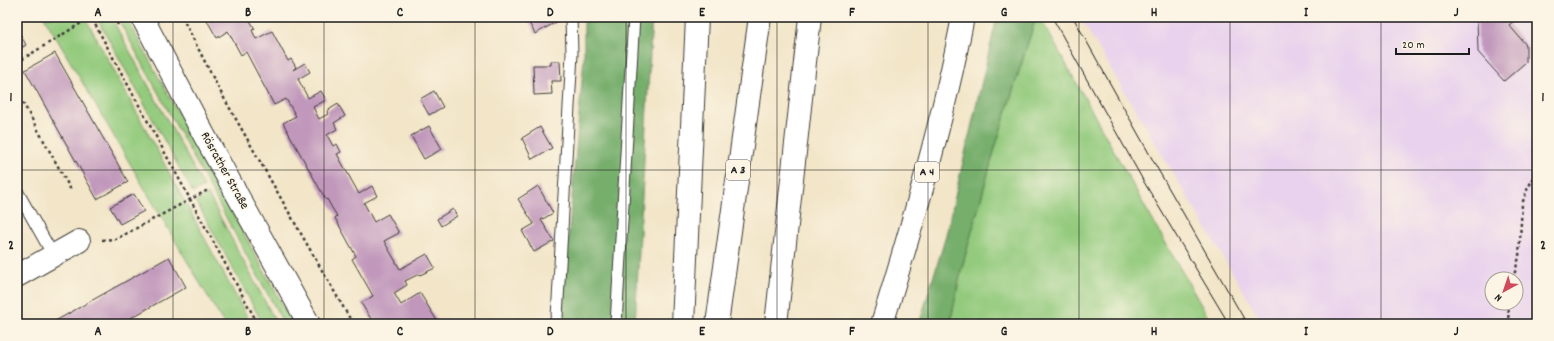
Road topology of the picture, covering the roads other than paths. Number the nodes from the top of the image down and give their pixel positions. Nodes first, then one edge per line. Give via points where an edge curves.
1 (142, 17) edge
2 (571, 17) edge
3 (634, 17) edge
4 (697, 17) edge
5 (760, 17) edge
6 (810, 17) edge
7 (962, 17) edge
8 (17, 191) edge
9 (79, 241) road end
10 (53, 255) junction
11 (17, 276) edge
12 (310, 324) edge
13 (554, 324) edge
14 (616, 324) edge
15 (683, 324) edge
16 (716, 324) edge
17 (776, 324) edge
18 (882, 324) edge

1 - 12 main road, Rösrather Straße via 204,135
2 - 13 lane via 572,54 567,156 557,317
3 - 14 lane
4 - 15 main road
5 - 16 main road, A 3
6 - 17 main road
7 - 18 main road, A 4 via 938,129
8 - 10 lane
9 - 10 main road
10 - 11 main road

